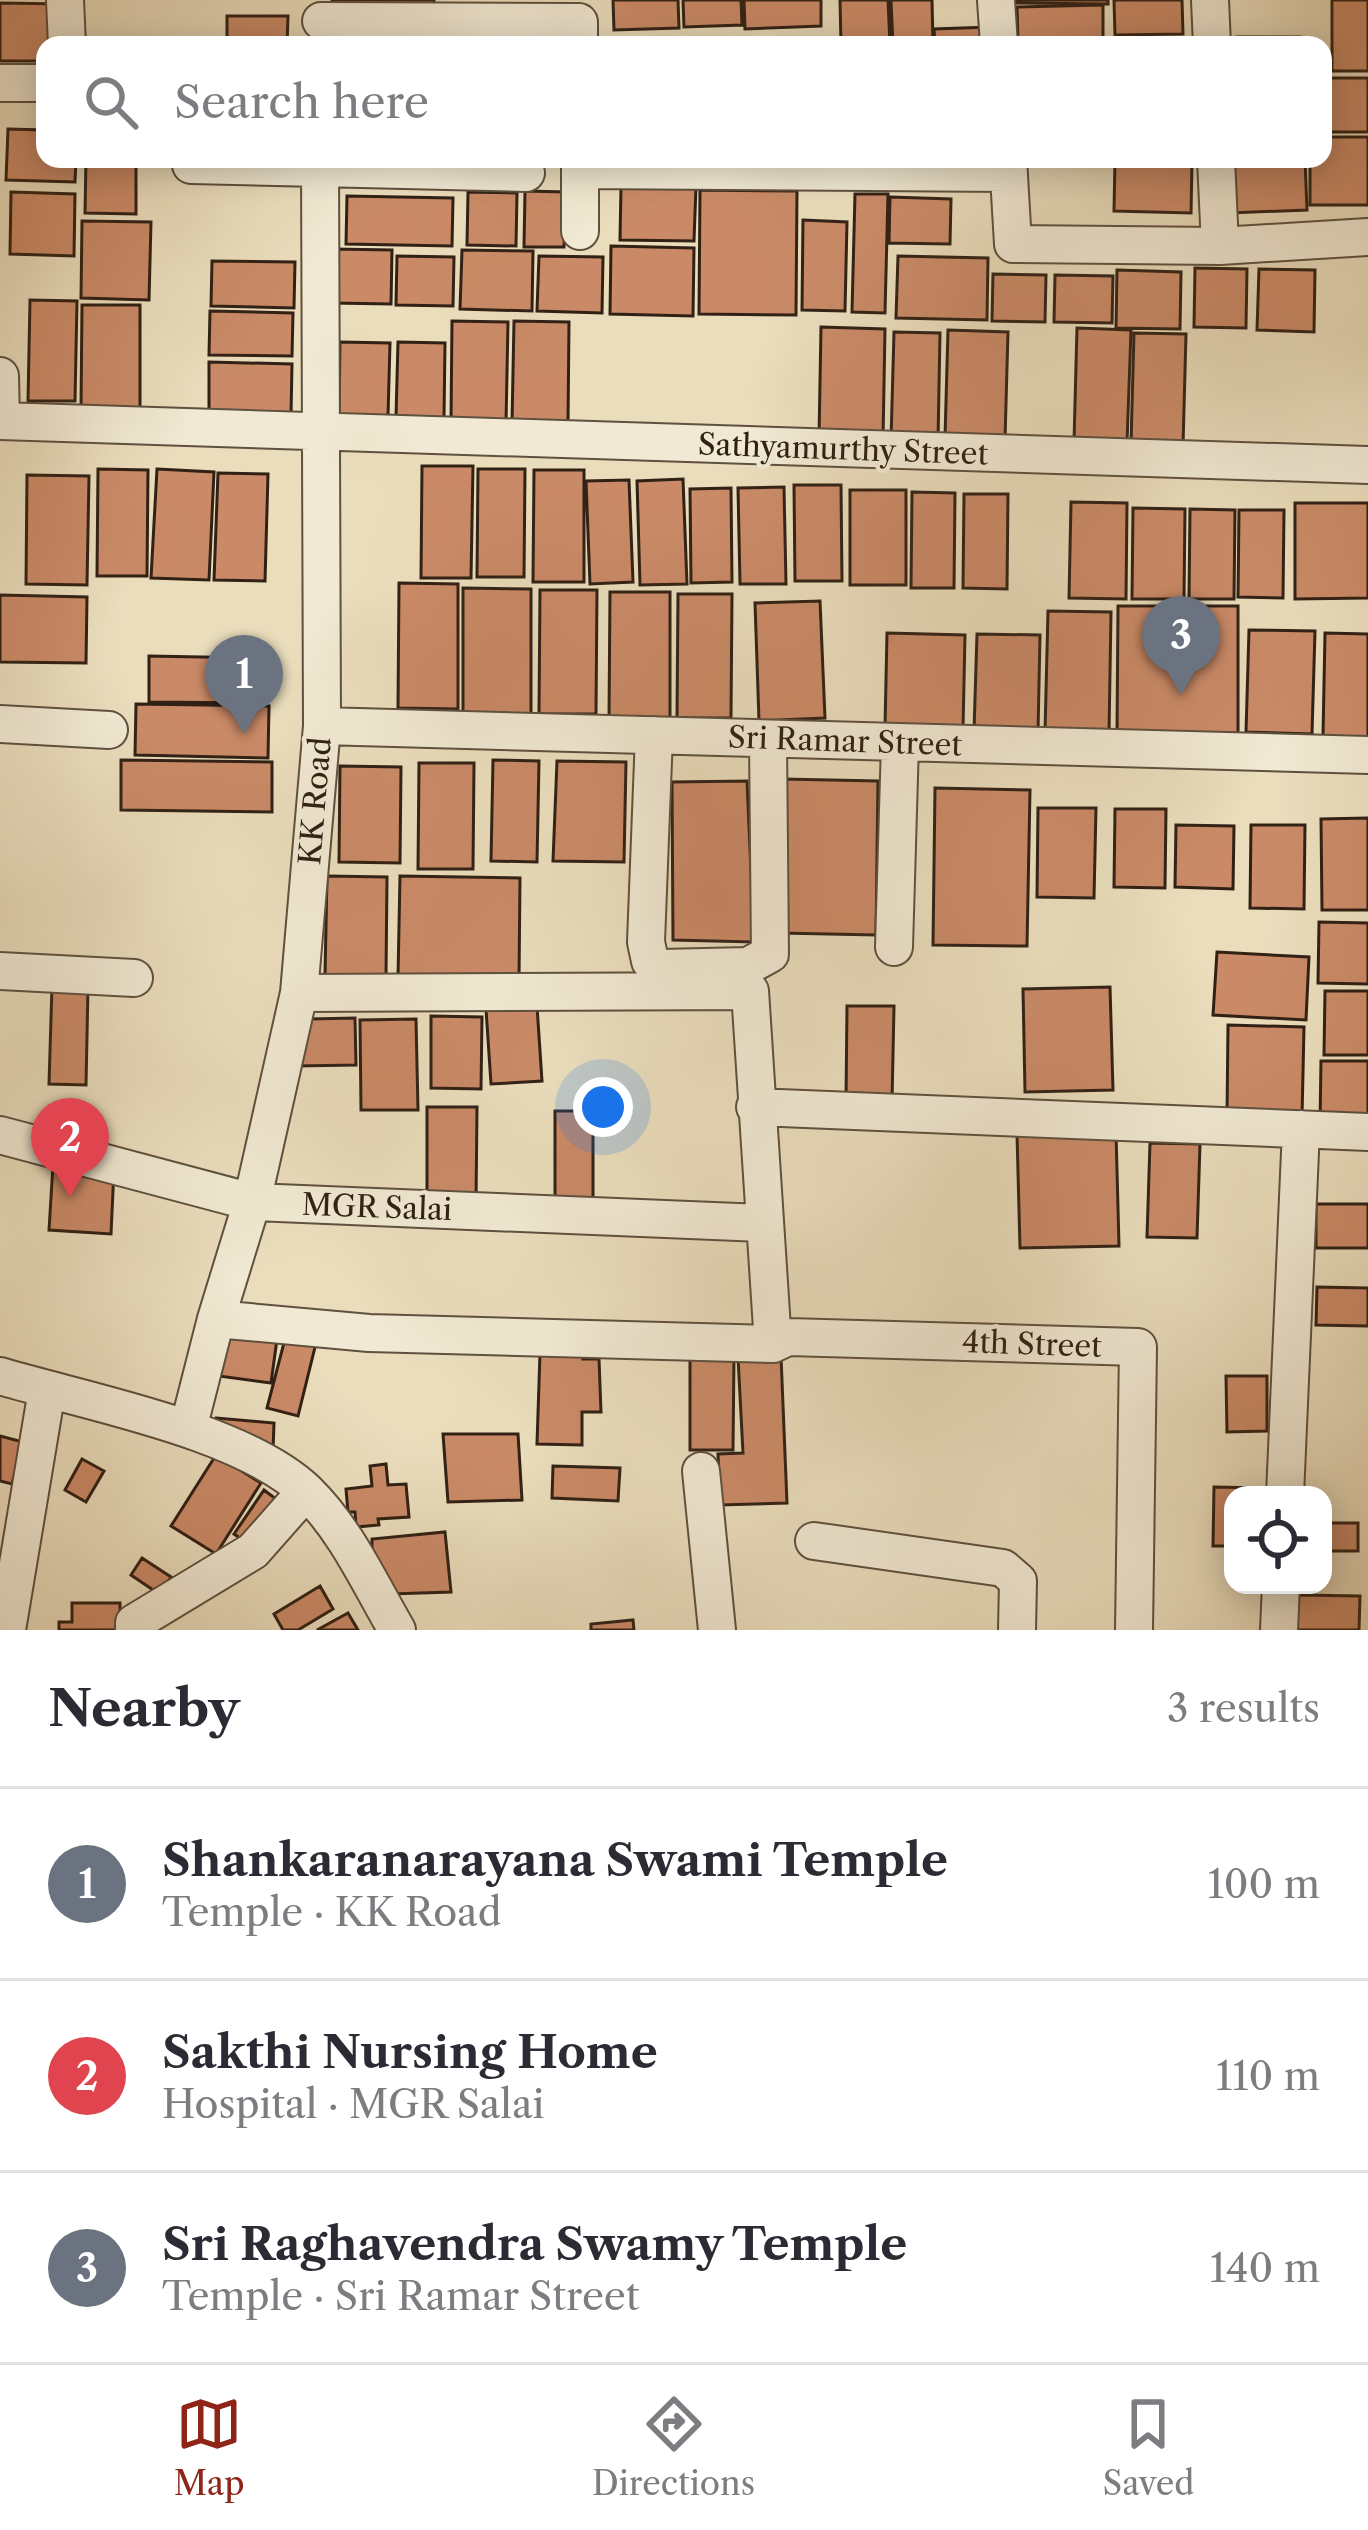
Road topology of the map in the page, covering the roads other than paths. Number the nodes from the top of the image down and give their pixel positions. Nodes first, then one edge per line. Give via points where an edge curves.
1 (65, 0) edge
2 (995, 0) edge
3 (1210, 0) edge
4 (321, 22) edge
5 (67, 36) edge
6 (579, 36) edge
7 (998, 36) edge
8 (1212, 36) edge
9 (0, 83) edge
10 (36, 83) edge
11 (320, 168) edge
12 (412, 168) edge
13 (580, 168) edge
14 (1008, 168) edge
15 (1216, 168) edge
16 (526, 173) dead end
17 (580, 231) dead end
18 (1368, 237) edge
19 (1220, 246) junction
20 (0, 376) edge
21 (0, 421) edge
22 (319, 433) junction
23 (1368, 465) edge
24 (0, 724) edge
25 (322, 726) junction
26 (109, 730) dead end
27 (654, 735) junction
28 (768, 740) junction
29 (900, 743) junction
30 (1368, 755) edge
31 (894, 947) dead end
32 (0, 971) edge
33 (134, 978) dead end
34 (298, 993) junction
35 (755, 1107) junction
36 (1301, 1129) junction
37 (1368, 1132) edge
38 (0, 1135) edge
39 (252, 1202) junction
40 (762, 1223) junction
41 (216, 1318) junction
42 (780, 1340) junction
43 (0, 1376) edge
44 (47, 1390) junction
45 (188, 1429) junction
46 (701, 1471) dead end
47 (1285, 1486) edge
48 (306, 1491) junction
49 (814, 1541) dead end
50 (1281, 1594) edge
51 (7, 1630) edge
52 (134, 1630) edge
53 (397, 1630) edge
54 (717, 1630) edge
55 (1017, 1630) edge
56 (1134, 1630) edge
57 (1279, 1630) edge

1 - 5 street
2 - 7 street
3 - 8 street
4 - 6 street via 579,22
9 - 10 street
11 - 22 street, KK Road
12 - 16 street
13 - 17 street
14 - 19 street via 1013,244
15 - 19 street
18 - 19 street
20 - 21 street
21 - 22 street, Sathyamurthy Street
22 - 23 street, Sathyamurthy Street
22 - 25 street, KK Road
24 - 26 street
25 - 27 street, Sri Ramar Street
25 - 34 street, KK Road
27 - 28 street, Sri Ramar Street
27 - 28 street via 646,942 650,961 661,968 748,966 770,954
28 - 29 street, Sri Ramar Street
29 - 30 street, Sri Ramar Street
29 - 31 street
32 - 33 street
34 - 35 street via 750,991
34 - 39 street, KK Road
35 - 36 street
35 - 40 street
36 - 37 street
36 - 47 street
38 - 39 street, MGR Salai
39 - 40 street, MGR Salai
39 - 41 street, KK Road
40 - 42 street
41 - 42 street via 368,1333
41 - 45 street, KK Road
42 - 56 street, 4th Street via 1138,1347
43 - 44 street
44 - 45 street
44 - 51 street
45 - 48 street via 274,1467
46 - 54 street
48 - 52 street via 253,1552
48 - 53 street
49 - 55 street via 1003,1568 1018,1581
50 - 57 street

